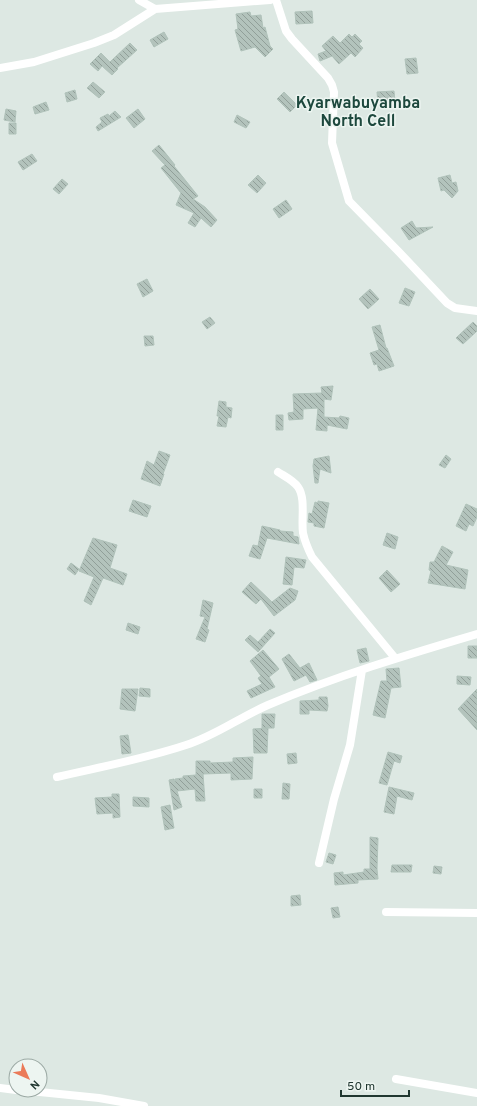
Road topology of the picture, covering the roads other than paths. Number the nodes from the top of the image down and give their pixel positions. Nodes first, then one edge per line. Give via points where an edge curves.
1 (139, 0) edge
2 (270, 0) edge
3 (276, 0) edge
4 (155, 9) junction
5 (0, 68) edge
6 (477, 311) edge
7 (278, 472) dead end
8 (477, 634) edge
9 (395, 658) junction
10 (362, 670) junction
11 (57, 777) dead end
12 (319, 863) dead end
13 (386, 912) dead end
14 (477, 913) edge
15 (396, 1078) dead end
16 (48, 1093) edge
17 (477, 1093) edge
18 (144, 1106) edge

1 - 4 street
2 - 4 street
3 - 6 street via 286,31 332,85 332,143 349,201 446,303 455,308
4 - 5 street via 114,35 94,43 34,62
7 - 9 street via 293,482 302,495 303,533 312,557
8 - 9 street
9 - 10 street
10 - 11 street via 268,705 188,745
10 - 12 street via 350,745
13 - 14 street
15 - 17 street
16 - 18 street

